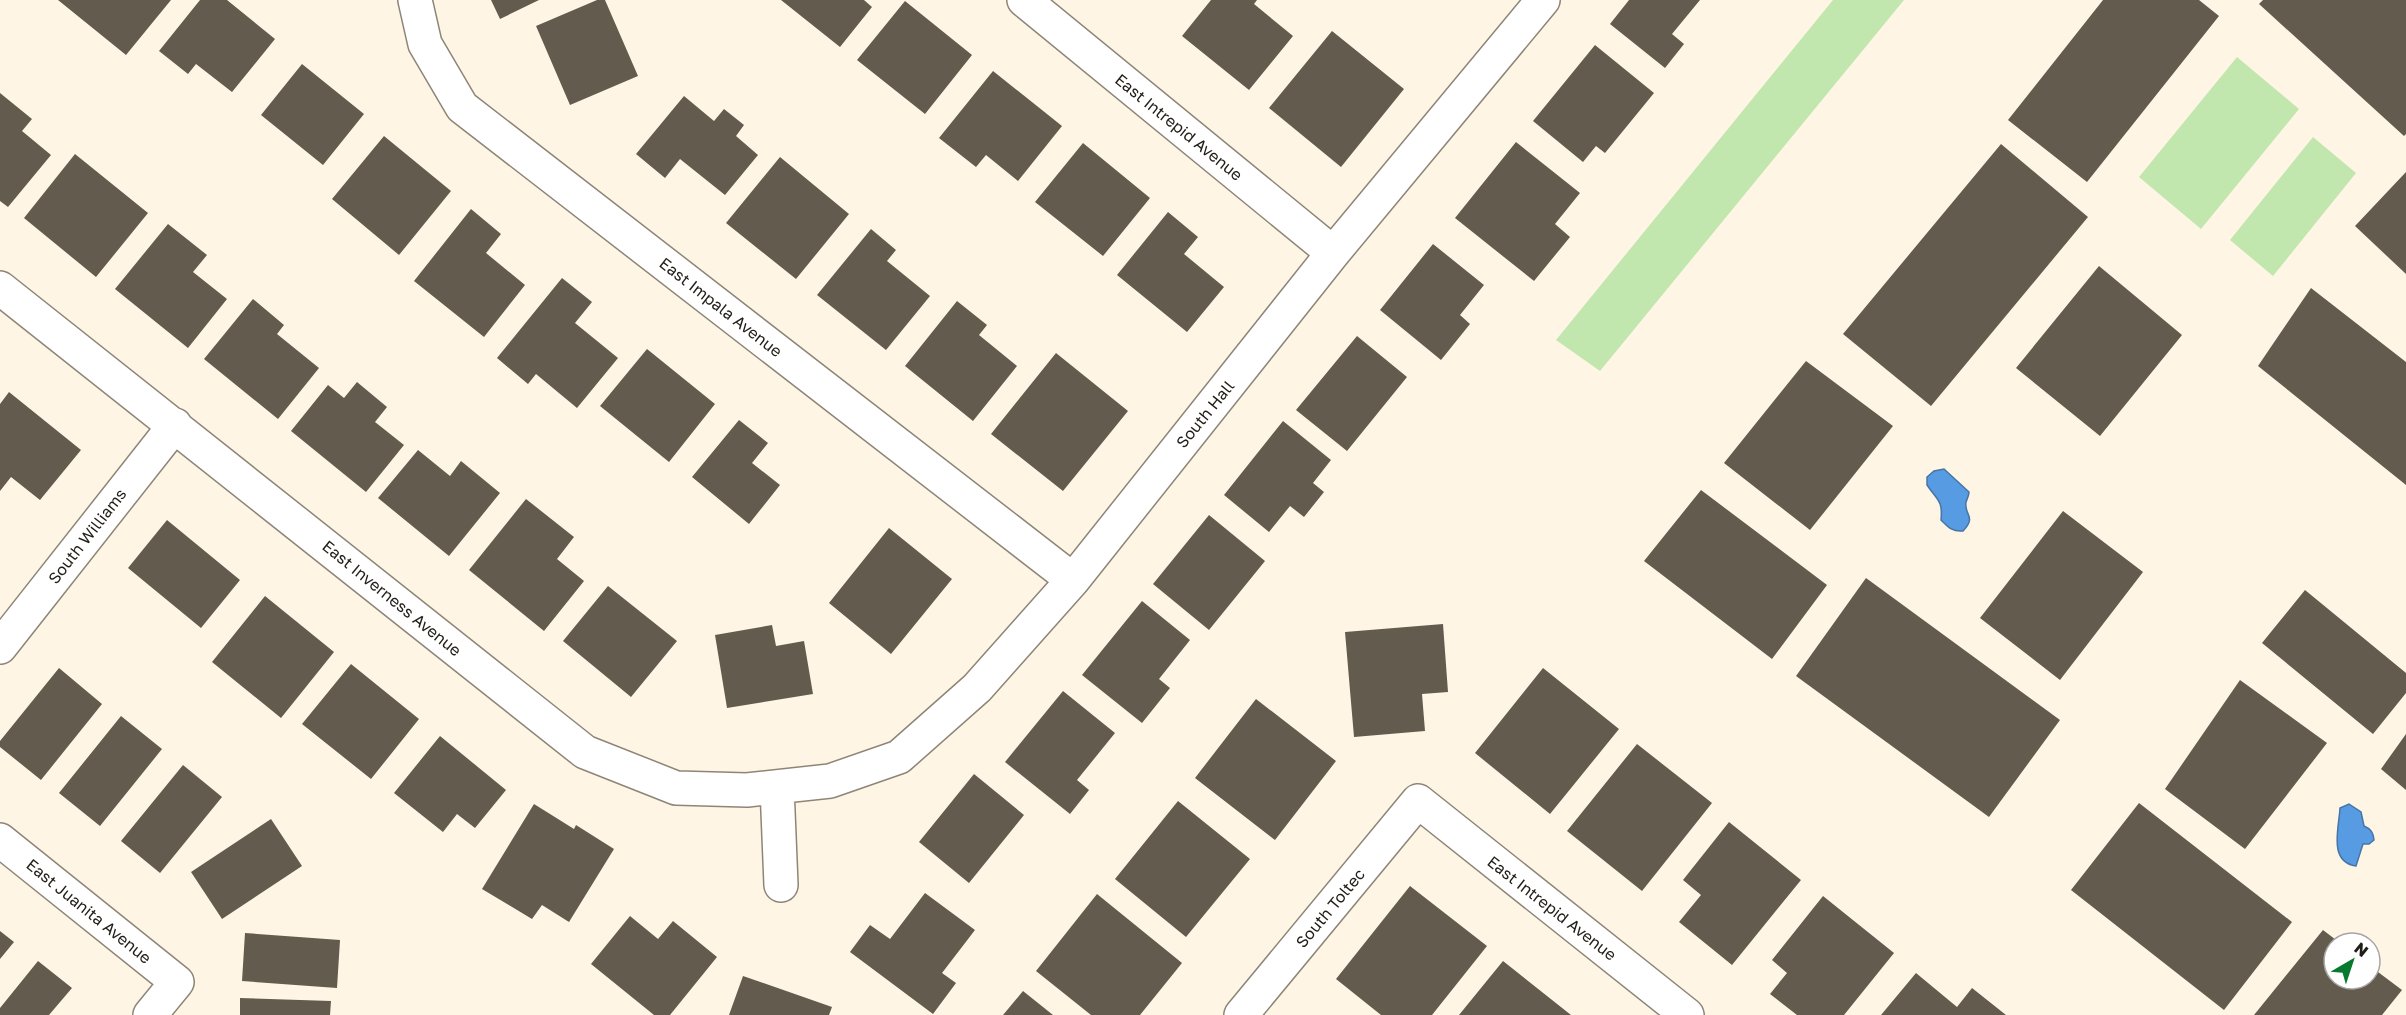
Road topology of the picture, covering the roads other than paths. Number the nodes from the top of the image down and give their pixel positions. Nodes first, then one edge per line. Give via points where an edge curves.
1 (415, 0) edge
2 (1024, 0) edge
3 (1543, 0) edge
4 (1333, 253) junction
5 (0, 288) edge
6 (175, 425) junction
7 (1073, 580) junction
8 (0, 647) edge
9 (830, 781) joint
10 (777, 787) junction
11 (1418, 801) joint
12 (0, 840) edge
13 (781, 885) dead end
14 (150, 1015) edge
15 (1241, 1015) edge
16 (1687, 1015) edge

1 - 7 street, East Impala Avenue via 425,44 462,106
2 - 4 street, East Intrepid Avenue
3 - 4 street, South Hall
4 - 7 street, South Hall
5 - 6 street, East Inverness Avenue
6 - 8 street, South Williams
6 - 10 street, East Inverness Avenue via 585,752 676,788
7 - 9 street, South Hall via 977,688 900,757
9 - 10 street, East Inverness Avenue
10 - 13 street
11 - 15 street, South Toltec
11 - 16 street, East Intrepid Avenue
12 - 14 street, East Juanita Avenue via 177,982

